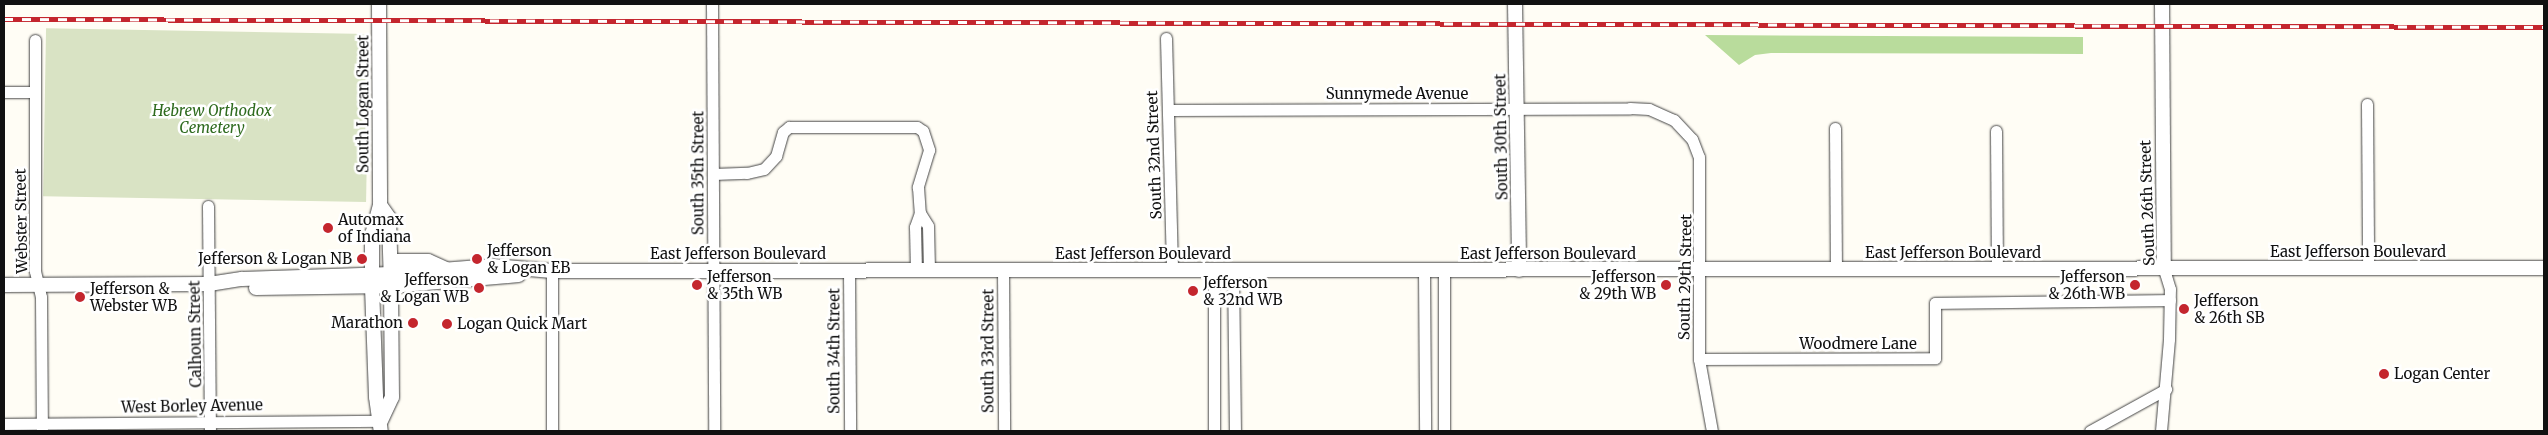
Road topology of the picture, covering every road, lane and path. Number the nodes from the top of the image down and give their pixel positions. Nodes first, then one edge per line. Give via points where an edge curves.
1 (380, 4) edge
2 (712, 4) edge
3 (1515, 4) edge
4 (2162, 4) edge
5 (1166, 38) dead end
6 (35, 40) dead end
7 (4, 92) edge
8 (35, 92) junction
9 (2367, 104) dead end
10 (1516, 109) junction
11 (1168, 110) junction
12 (1682, 126) joint
13 (1835, 128) dead end
14 (1996, 131) dead end
15 (713, 174) junction
16 (380, 205) junction
17 (208, 206) dead end
18 (2368, 267) junction
19 (2544, 268) edge
20 (1997, 269) junction
21 (2164, 269) junction
22 (713, 270) junction
23 (849, 270) junction
24 (922, 270) junction
25 (1003, 270) junction
26 (1172, 270) junction
27 (1214, 270) junction
28 (1233, 270) junction
29 (1424, 270) junction
30 (1444, 270) junction
31 (1519, 270) junction
32 (1698, 270) junction
33 (1836, 270) junction
34 (552, 271) junction
35 (391, 274) junction
36 (372, 281) junction
37 (209, 284) junction
38 (4, 285) edge
39 (38, 285) junction
40 (2170, 300) junction
41 (1699, 359) junction
42 (2166, 389) junction
43 (4, 424) edge
44 (210, 426) edge
45 (381, 426) edge
46 (42, 428) edge
47 (552, 431) edge
48 (714, 431) edge
49 (850, 431) edge
50 (1004, 431) edge
51 (1214, 431) edge
52 (1235, 431) edge
53 (1425, 431) edge
54 (1444, 431) edge
55 (1712, 431) edge
56 (2090, 431) edge
57 (2162, 431) edge

1 - 16 street, South Logan Street
2 - 15 street, South 35th Street
3 - 10 street, South 30th Street
4 - 21 street, South 26th Street
5 - 11 street, South 32nd Street
6 - 8 street, Webster Street
7 - 8 street
8 - 39 street, Webster Street
9 - 18 street
10 - 11 street, Sunnymede Avenue
10 - 12 street, Sunnymede Avenue via 1649,109
10 - 31 street, South 30th Street
11 - 26 street, South 32nd Street
12 - 32 street, South 29th Street via 1692,139 1699,157
13 - 33 street
14 - 20 street
15 - 22 street, South 35th Street
15 - 24 street via 764,169 776,156 782,132 789,127 910,125 923,131 929,150 918,187 920,213 928,226
16 - 35 street, South Logan Street via 389,218
16 - 36 street, South Logan Street via 373,219
17 - 37 street, Calhoun Street
18 - 19 street, East Jefferson Boulevard
18 - 21 street, East Jefferson Boulevard
20 - 21 street, East Jefferson Boulevard
20 - 33 street, East Jefferson Boulevard
21 - 40 street, South 26th Street
22 - 23 street, East Jefferson Boulevard
22 - 34 street, East Jefferson Boulevard
22 - 48 street, South 35th Street
23 - 24 street, East Jefferson Boulevard
23 - 49 street, South 34th Street
24 - 25 street, East Jefferson Boulevard
25 - 26 street, East Jefferson Boulevard
25 - 50 street, South 33rd Street
26 - 27 street, East Jefferson Boulevard
27 - 28 street, East Jefferson Boulevard
27 - 51 street
28 - 29 street, East Jefferson Boulevard
28 - 52 street
29 - 30 street, East Jefferson Boulevard
29 - 53 street
30 - 31 street, East Jefferson Boulevard
30 - 54 street
31 - 32 street, East Jefferson Boulevard
32 - 33 street, East Jefferson Boulevard
32 - 41 street, South 29th Street
34 - 35 street, East Jefferson Boulevard
34 - 35 street, East Jefferson Boulevard via 493,266
34 - 47 street
35 - 36 street, East Jefferson Boulevard
35 - 45 street, South Logan Street via 392,397
36 - 37 street, East Jefferson Boulevard via 242,288
36 - 45 street, South Logan Street via 376,397
37 - 39 street, East Jefferson Boulevard
37 - 44 street, Calhoun Street
38 - 39 street, East Jefferson Boulevard
39 - 46 street, Webster Street via 41,297
40 - 41 street, Woodmere Lane via 1935,302 1935,358
40 - 42 street, South 26th Street
41 - 55 street, South 29th Street
42 - 56 street
42 - 57 street, South 26th Street
43 - 46 street, West Borley Avenue
44 - 45 street, West Borley Avenue
44 - 46 street, West Borley Avenue

